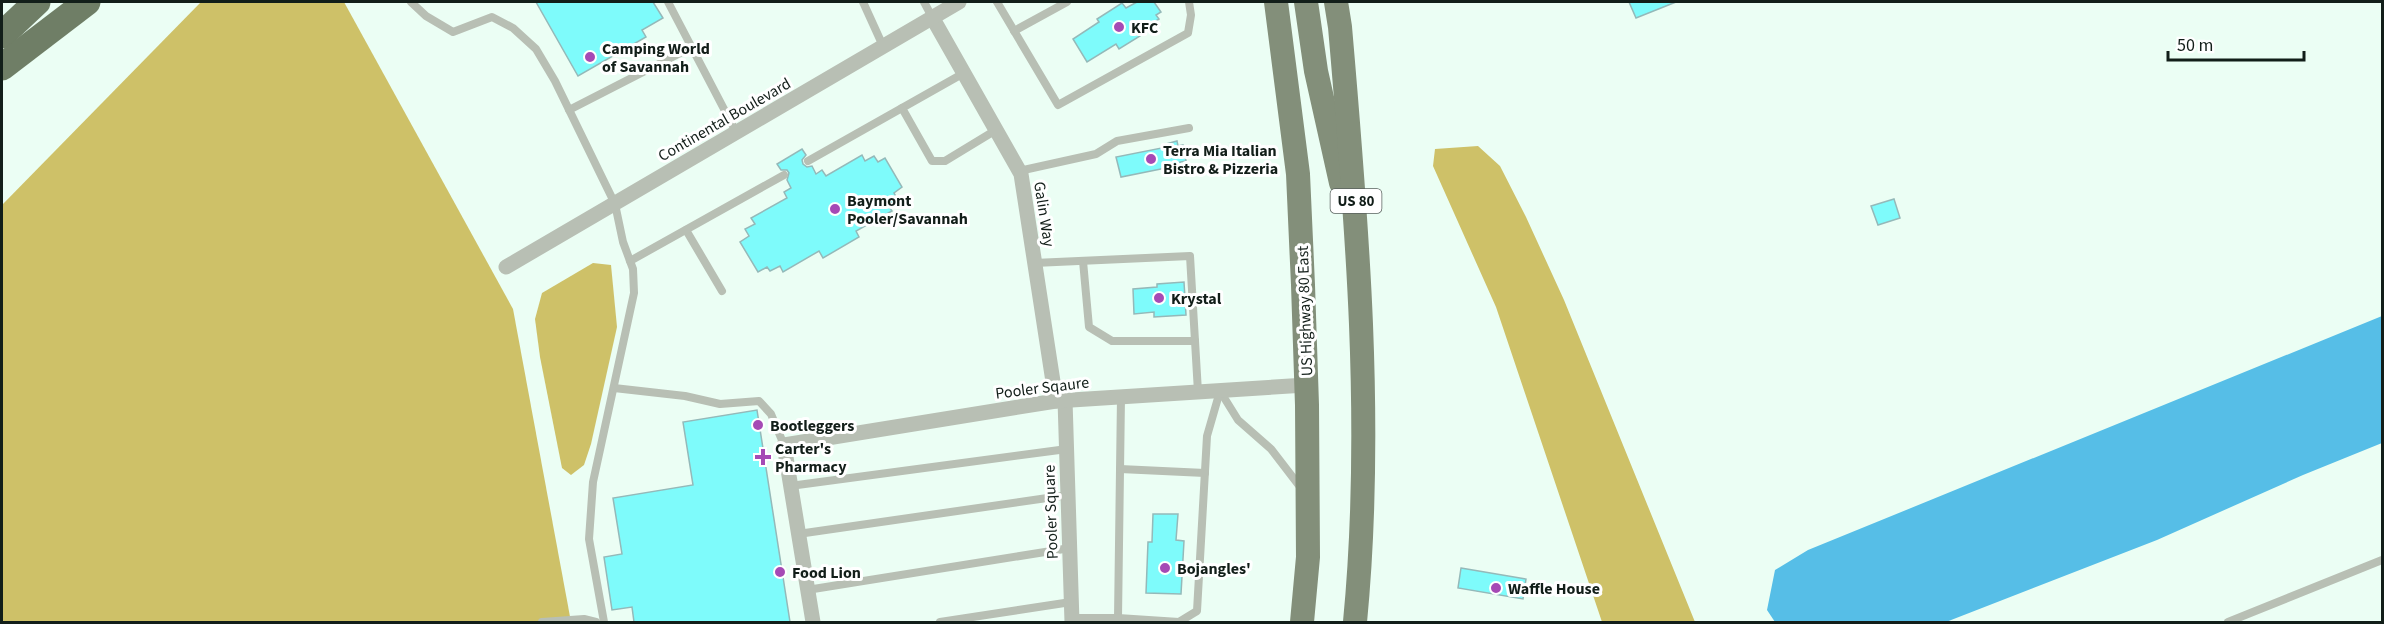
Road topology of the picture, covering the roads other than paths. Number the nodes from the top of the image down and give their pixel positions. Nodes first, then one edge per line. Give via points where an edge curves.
1 (37, 2) edge
2 (87, 2) edge
3 (411, 2) edge
4 (668, 2) edge
5 (863, 2) edge
6 (924, 2) edge
7 (959, 2) edge
8 (997, 2) edge
9 (1067, 2) edge
10 (1189, 2) edge
11 (1276, 2) edge
12 (1306, 2) edge
13 (1336, 2) edge
14 (932, 17) junction
15 (1014, 31) junction
16 (2, 35) edge
17 (883, 46) junction
18 (692, 47) junction
19 (2, 67) edge
20 (964, 73) junction
21 (902, 108) junction
22 (569, 110) junction
23 (1189, 128) dead end
24 (997, 130) junction
25 (736, 132) junction
26 (808, 160) dead end
27 (1019, 171) junction
28 (784, 175) dead end
29 (615, 204) junction
30 (686, 230) junction
31 (630, 261) junction
32 (1083, 261) junction
33 (1358, 261) junction
34 (1034, 263) junction
35 (506, 267) dead end
36 (722, 291) dead end
37 (1195, 341) junction
38 (1306, 386) junction
39 (614, 388) junction
40 (1220, 391) junction
41 (1198, 392) junction
42 (1121, 397) junction
43 (1060, 400) junction
44 (784, 445) junction
45 (1066, 449) junction
46 (1120, 469) junction
47 (1205, 473) junction
48 (790, 486) junction
49 (1068, 495) junction
50 (1307, 496) junction
51 (798, 534) junction
52 (1070, 548) junction
53 (2382, 560) edge
54 (807, 590) junction
55 (1071, 602) junction
56 (1118, 618) junction
57 (1072, 620) edge
58 (542, 622) edge
59 (596, 622) edge
60 (604, 622) edge
61 (813, 622) edge
62 (940, 622) edge
63 (1302, 622) edge
64 (1354, 622) edge
65 (2228, 622) edge

1 - 16 highway
2 - 19 highway
3 - 22 lane via 453,32 492,17 513,28 536,49
4 - 18 lane
5 - 17 lane
6 - 14 lane
7 - 14 street, Continental Boulevard
8 - 15 lane
9 - 15 lane
10 - 15 lane via 1188,33 1058,105
11 - 38 main road, US Highway 80 East via 1298,174
12 - 33 main road via 1316,71
13 - 33 main road, US 80
14 - 17 street, Continental Boulevard
14 - 20 street, Galin Way
17 - 25 street, Continental Boulevard
18 - 22 lane
18 - 25 lane
20 - 21 lane
20 - 24 street, Galin Way
21 - 24 lane via 932,161 945,161
21 - 26 lane
22 - 29 lane
23 - 27 lane via 1117,141 1096,154
24 - 27 street, Galin Way
25 - 29 street, Continental Boulevard
27 - 34 street, Galin Way
28 - 30 lane
29 - 31 lane
29 - 35 street, Continental Boulevard
30 - 31 lane
30 - 36 lane
31 - 39 lane via 634,293
32 - 34 lane
32 - 37 lane via 1089,327 1112,341
32 - 37 lane via 1190,256
33 - 64 main road, US 80 via 1362,550
34 - 43 street, Galin Way
37 - 41 lane
38 - 40 street, Pooler Sqaure
38 - 50 main road, US Highway 80 East
39 - 44 lane via 720,404 759,401 771,414
39 - 60 lane via 593,482 589,539
40 - 41 street, Pooler Sqaure
40 - 47 lane via 1207,436
40 - 50 lane via 1238,420 1270,449
41 - 42 street, Pooler Sqaure
42 - 43 street, Pooler Sqaure
42 - 46 lane
43 - 44 street, Pooler Sqaure
43 - 45 street, Pooler Square
44 - 48 street
45 - 48 lane
45 - 49 street, Pooler Square
46 - 47 lane
46 - 56 lane
47 - 56 lane via 1197,611 1179,622
48 - 51 street
49 - 51 lane
49 - 52 street, Pooler Square
50 - 63 main road, US Highway 80 East via 1308,557
51 - 54 street
52 - 54 lane
52 - 55 street, Pooler Square
53 - 65 lane
54 - 61 street
55 - 57 street, Pooler Square
55 - 62 lane
56 - 57 lane
58 - 59 lane

